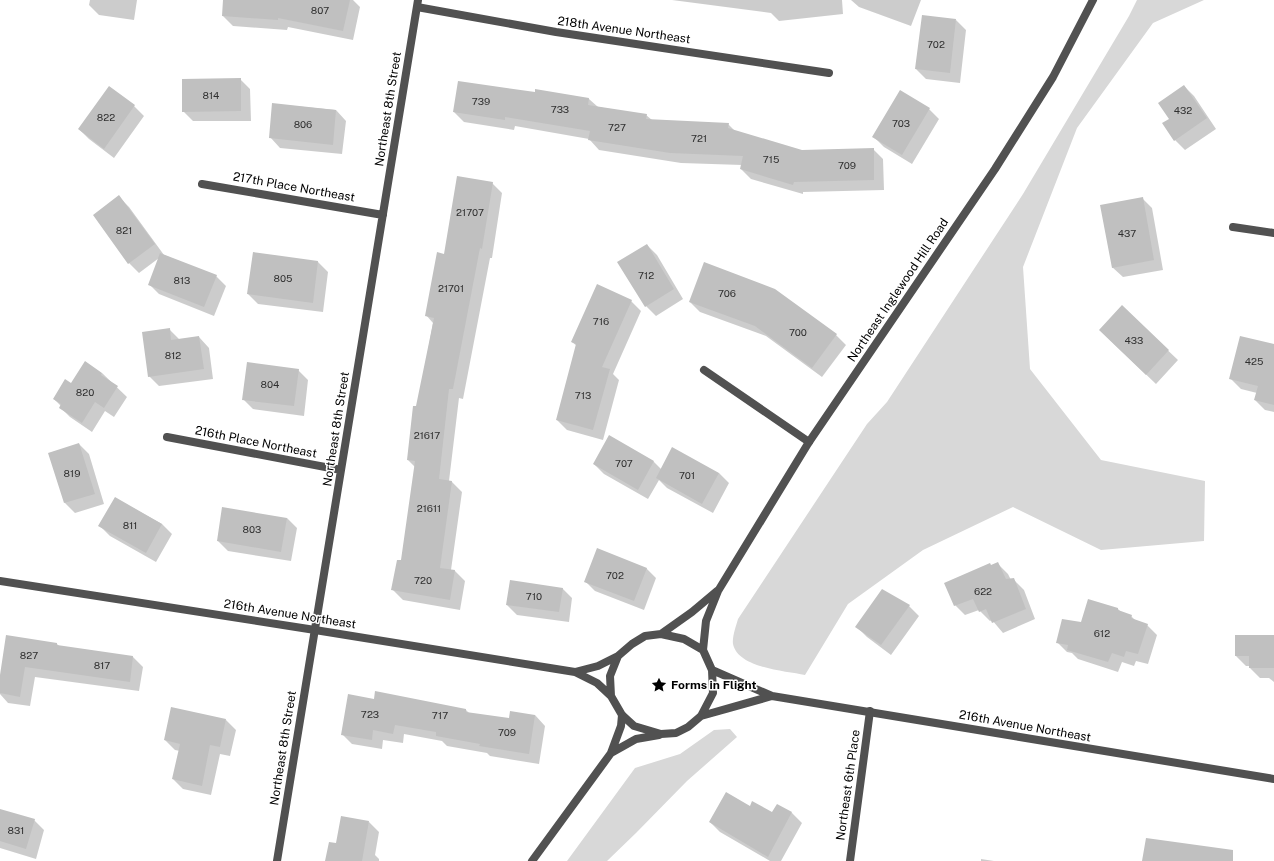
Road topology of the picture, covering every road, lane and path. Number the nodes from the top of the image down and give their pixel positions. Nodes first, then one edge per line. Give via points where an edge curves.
1 (1093, 0) edge
2 (417, 4) edge
3 (829, 73) dead end
4 (202, 184) dead end
5 (383, 215) junction
6 (1233, 227) dead end
7 (1274, 233) edge
8 (704, 370) dead end
9 (167, 437) dead end
10 (809, 442) junction
11 (341, 470) junction
12 (0, 581) edge
13 (718, 591) junction
14 (315, 630) junction
15 (661, 634) junction
16 (703, 650) junction
17 (618, 656) junction
18 (712, 670) junction
19 (575, 672) junction
20 (611, 696) junction
21 (772, 696) junction
22 (870, 712) junction
23 (622, 716) junction
24 (701, 716) junction
25 (662, 734) junction
26 (611, 753) junction
27 (1274, 779) edge
28 (277, 861) edge
29 (532, 861) edge
30 (850, 861) edge

1 - 10 street, Northeast Inglewood Hill Road via 1053,77 995,168
2 - 3 street, 218th Avenue Northeast via 556,32
2 - 5 street, Northeast 8th Street
4 - 5 street, 217th Place Northeast
5 - 11 street, Northeast 8th Street
6 - 7 street
8 - 10 street
9 - 11 street, 216th Place Northeast
10 - 13 street, Northeast Inglewood Hill Road
11 - 14 street, Northeast 8th Street
12 - 14 street, 216th Avenue Northeast
13 - 15 street, Northeast Inglewood Hill Road
13 - 16 street, Northeast Inglewood Hill Road via 706,621
14 - 19 street, 216th Avenue Northeast
14 - 28 street, Northeast 8th Street
15 - 16 street via 684,639
15 - 17 street via 645,636
16 - 18 street
17 - 19 street, 216th Avenue Northeast via 598,666
17 - 20 street via 610,676
18 - 21 street, 216th Avenue Northeast
18 - 24 street via 712,693
19 - 20 street, 216th Avenue Northeast via 597,683
20 - 23 street
21 - 22 street, 216th Avenue Northeast
21 - 24 street, 216th Avenue Northeast
22 - 27 street, 216th Avenue Northeast
22 - 30 street, Northeast 6th Place
23 - 25 street via 634,726
23 - 26 street
24 - 25 street via 676,733
25 - 26 street via 636,739
26 - 29 street

